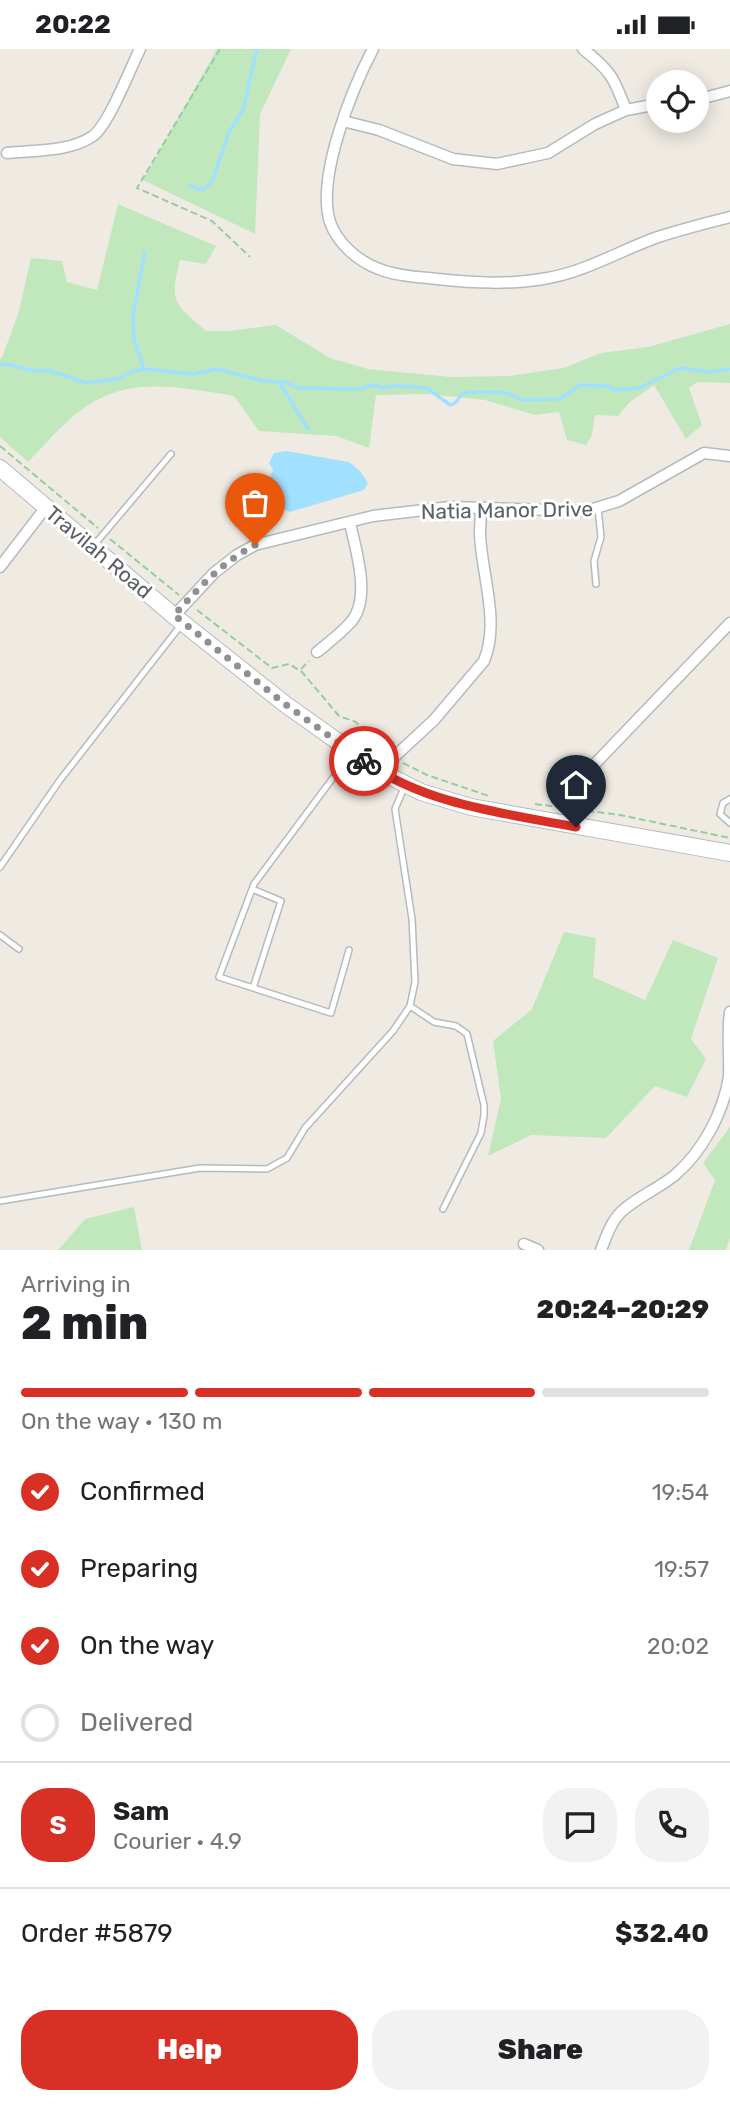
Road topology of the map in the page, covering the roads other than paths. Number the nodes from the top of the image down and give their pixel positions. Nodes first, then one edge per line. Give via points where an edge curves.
1 (140, 49) edge
2 (373, 49) edge
3 (583, 49) edge
4 (730, 91) edge
5 (709, 97) edge
6 (646, 106) edge
7 (626, 110) junction
8 (343, 121) junction
9 (7, 153) dead end
10 (730, 217) edge
11 (171, 454) dead end
12 (730, 456) edge
13 (0, 468) edge
14 (46, 507) junction
15 (481, 507) junction
16 (598, 509) junction
17 (351, 523) junction
18 (93, 547) junction
19 (0, 567) edge
20 (596, 584) dead end
21 (178, 619) junction
22 (730, 623) edge
23 (317, 652) road end
24 (352, 752) junction
25 (590, 769) dead end
26 (379, 771) junction
27 (405, 785) junction
28 (730, 799) edge
29 (730, 823) edge
30 (730, 853) edge
31 (0, 867) edge
32 (252, 889) junction
33 (0, 935) edge
34 (19, 949) dead end
35 (349, 950) dead end
36 (253, 988) junction
37 (410, 1006) junction
38 (730, 1012) edge
39 (0, 1201) edge
40 (443, 1209) dead end
41 (524, 1244) dead end
42 (538, 1250) edge
43 (601, 1250) edge

1 - 9 street via 107,117 92,136 70,146
2 - 8 street
3 - 7 street via 615,79
4 - 5 street
6 - 7 street
7 - 8 street via 548,153 497,164 453,159
8 - 10 street via 328,182 330,222 352,253 377,269 488,284 547,278 658,237
11 - 18 lane
12 - 16 street, Natia Manor Drive via 704,453
13 - 14 main road, Travilah Road
14 - 18 main road, Travilah Road
14 - 19 street
15 - 16 street, Natia Manor Drive
15 - 17 street, Natia Manor Drive via 386,514
15 - 26 street via 480,536 490,610 488,651 433,720
16 - 20 lane via 601,537 594,561
17 - 21 street, Natia Manor Drive via 255,545 214,573
17 - 23 street via 362,586 358,611 352,622
18 - 21 main road, Travilah Road
21 - 24 main road, Travilah Road
21 - 31 lane
22 - 25 street
24 - 26 main road, Travilah Road
24 - 32 lane
26 - 27 main road, Travilah Road
27 - 30 main road, Travilah Road via 471,807
27 - 37 lane via 395,809 411,919 415,982
28 - 29 lane via 723,803 720,814
32 - 36 lane via 281,901
32 - 36 lane via 219,977
33 - 34 lane
35 - 36 lane via 331,1013
37 - 39 lane via 305,1128 287,1158 267,1170 200,1168
37 - 40 lane via 434,1022 456,1026 467,1034 484,1105 481,1133
38 - 43 street via 729,1077 714,1125 677,1173 620,1213
41 - 42 street

